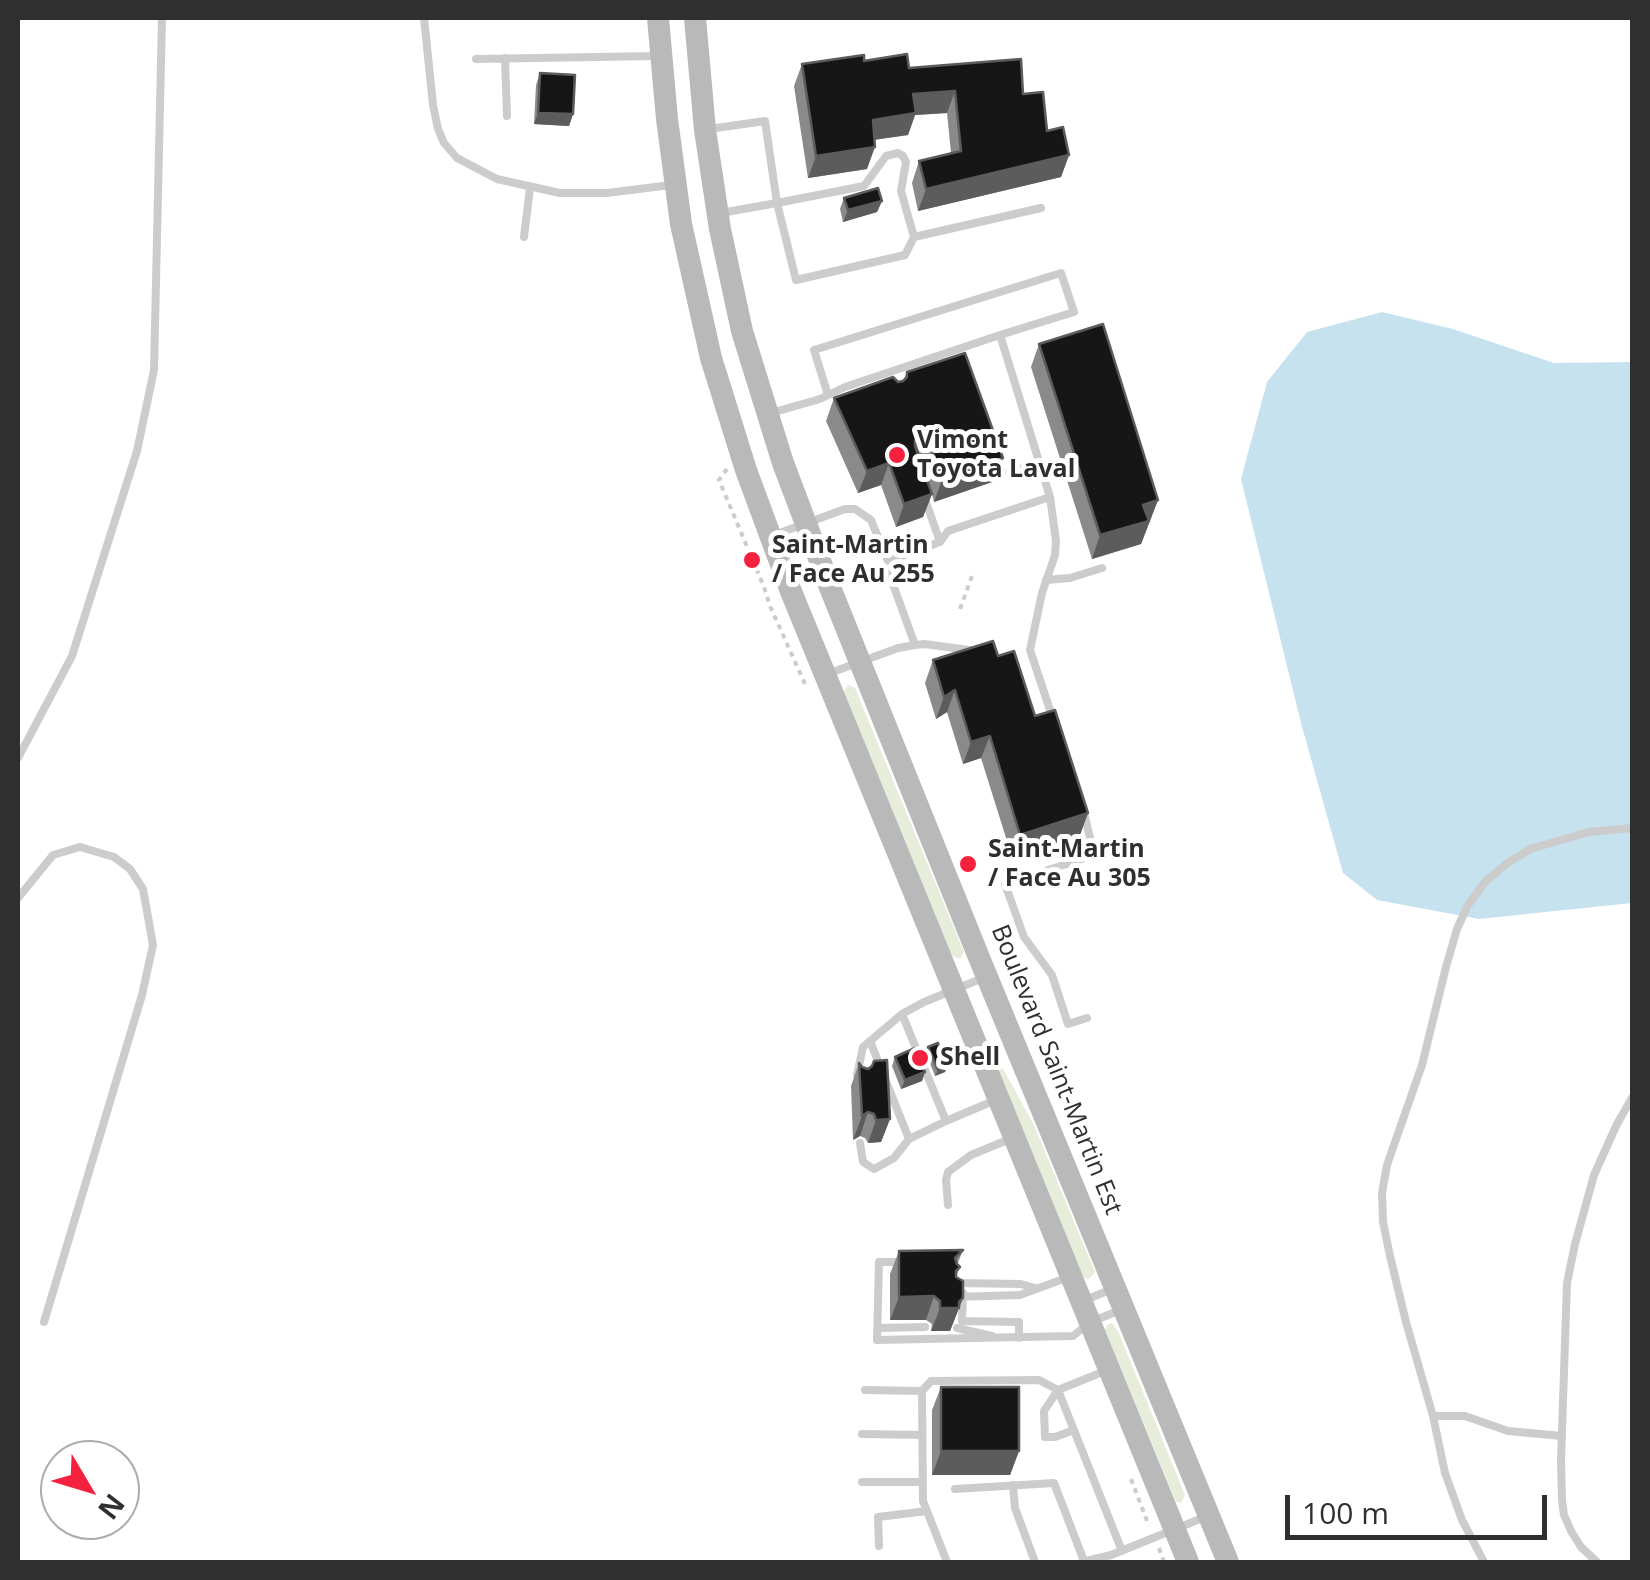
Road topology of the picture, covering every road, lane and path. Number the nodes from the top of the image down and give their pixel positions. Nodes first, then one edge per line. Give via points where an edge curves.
1 (162, 18) edge
2 (424, 18) edge
3 (658, 18) edge
4 (695, 18) edge
5 (660, 56) junction
6 (505, 58) junction
7 (476, 59) dead end
8 (507, 116) dead end
9 (704, 130) junction
10 (675, 184) junction
11 (530, 188) junction
12 (776, 203) junction
13 (1041, 208) dead end
14 (718, 214) junction
15 (524, 237) dead end
16 (914, 237) junction
17 (1000, 336) junction
18 (962, 348) junction
19 (968, 366) edge
20 (885, 374) junction
21 (888, 386) edge
22 (828, 395) junction
23 (767, 414) junction
24 (998, 456) edge
25 (1039, 462) junction
26 (719, 480) dead end
27 (924, 496) edge
28 (1050, 497) junction
29 (805, 524) junction
30 (770, 536) junction
31 (940, 542) junction
32 (888, 560) junction
33 (1102, 568) dead end
34 (972, 576) dead end
35 (1046, 580) junction
36 (960, 609) dead end
37 (915, 645) junction
38 (986, 653) edge
39 (860, 661) junction
40 (817, 682) junction
41 (1057, 734) edge
42 (18, 758) edge
43 (1081, 806) edge
44 (1632, 828) edge
45 (18, 898) edge
46 (987, 976) junction
47 (954, 989) junction
48 (902, 1014) junction
49 (1087, 1018) dead end
50 (870, 1041) junction
51 (858, 1084) edge
52 (1632, 1098) edge
53 (999, 1099) junction
54 (946, 1122) junction
55 (1014, 1137) junction
56 (909, 1140) junction
57 (860, 1144) dead end
58 (948, 1205) dead end
59 (914, 1262) edge
60 (1061, 1280) junction
61 (878, 1281) junction
62 (890, 1282) dead end
63 (1036, 1288) junction
64 (890, 1297) dead end
65 (959, 1297) junction
66 (878, 1298) junction
67 (1120, 1298) junction
68 (1085, 1312) junction
69 (44, 1322) dead end
70 (925, 1327) dead end
71 (878, 1328) junction
72 (957, 1328) edge
73 (1003, 1338) junction
74 (1019, 1338) junction
75 (1109, 1370) junction
76 (865, 1390) dead end
77 (1058, 1390) junction
78 (922, 1391) junction
79 (1433, 1416) junction
80 (1074, 1430) junction
81 (862, 1434) dead end
82 (922, 1435) junction
83 (1562, 1436) junction
84 (862, 1482) dead end
85 (923, 1482) junction
86 (1013, 1485) junction
87 (954, 1489) dead end
88 (927, 1511) junction
89 (1209, 1516) junction
90 (1174, 1529) junction
91 (879, 1546) dead end
92 (1122, 1550) junction
93 (1161, 1554) dead end
94 (1112, 1559) edge
95 (947, 1562) edge
96 (1036, 1562) edge
97 (1082, 1562) edge
98 (1164, 1562) edge
99 (1188, 1562) edge
100 (1228, 1562) edge
101 (1484, 1562) edge
102 (1597, 1562) edge

1 - 42 lane via 154,370 137,451 72,656
2 - 11 lane via 444,143 462,162
3 - 5 main road
4 - 9 main road, Boulevard Saint-Martin Est
5 - 6 lane
5 - 10 main road
6 - 7 lane
6 - 8 lane
9 - 12 lane via 765,122
9 - 14 main road, Boulevard Saint-Martin Est
10 - 11 lane via 586,194
10 - 30 main road via 711,358
11 - 15 lane
12 - 14 lane
12 - 16 lane via 796,280 905,256
12 - 16 lane via 864,186 886,156 898,153 906,162 901,192
13 - 16 lane
14 - 23 main road, Boulevard Saint-Martin Est
17 - 18 lane
17 - 22 lane via 1074,312 1061,273 814,350
17 - 25 lane
18 - 19 lane
18 - 20 lane
20 - 21 lane
20 - 22 lane
22 - 23 lane
23 - 29 main road, Boulevard Saint-Martin Est
24 - 25 lane via 1004,474
25 - 28 lane
26 - 40 path via 770,606
27 - 31 lane
28 - 31 lane via 948,531
28 - 35 lane via 1056,550
29 - 30 lane
29 - 32 lane via 855,508 871,520
29 - 39 main road, Boulevard Saint-Martin Est
30 - 40 main road
31 - 32 lane
32 - 37 lane
33 - 35 lane
34 - 36 path
35 - 41 lane via 1028,658
37 - 38 lane
37 - 39 lane
39 - 40 lane
39 - 46 main road, Boulevard Saint-Martin Est
40 - 47 main road
43 - 49 lane via 1091,842 1082,858 1005,884 1024,937 1052,975 1068,1024
44 - 79 lane via 1530,849 1485,882 1458,929 1382,1193 1382,1222
45 - 69 lane via 54,855 80,847 114,857 143,889 154,945
46 - 47 lane
46 - 67 main road, Boulevard Saint-Martin Est
47 - 48 lane
47 - 53 main road
48 - 50 lane
48 - 54 lane
50 - 51 lane via 861,1050
50 - 56 lane
52 - 83 lane via 1594,1175 1575,1244 1567,1283
53 - 54 lane
53 - 55 main road
54 - 56 lane
55 - 58 lane via 952,1168 946,1176
55 - 60 main road
56 - 57 lane via 874,1168 863,1162
59 - 61 lane via 879,1262
60 - 63 lane
60 - 68 main road
61 - 62 lane
61 - 66 lane
63 - 65 lane via 1020,1295
63 - 65 lane via 959,1283
64 - 66 lane
65 - 74 lane via 962,1321 1019,1322
66 - 71 lane
67 - 68 lane
67 - 68 lane
67 - 89 main road, Boulevard Saint-Martin Est
68 - 74 lane via 1073,1336
68 - 75 main road
70 - 71 lane
71 - 73 lane via 877,1340
72 - 73 lane
73 - 74 lane
75 - 77 lane
75 - 90 main road
76 - 78 lane
77 - 78 lane via 1022,1380 930,1382
77 - 80 lane
77 - 80 lane via 1044,1411 1045,1437
78 - 82 lane
79 - 83 lane
79 - 101 lane via 1452,1499
80 - 92 lane
81 - 82 lane
82 - 85 lane
83 - 102 lane via 1564,1515
84 - 85 lane
85 - 88 lane
86 - 87 lane
86 - 96 lane
86 - 97 lane via 1054,1483
88 - 91 lane via 878,1517
88 - 95 lane
89 - 90 lane
89 - 100 main road, Boulevard Saint-Martin Est
90 - 92 lane
90 - 99 main road
92 - 94 lane
93 - 98 path
94 - 97 lane

